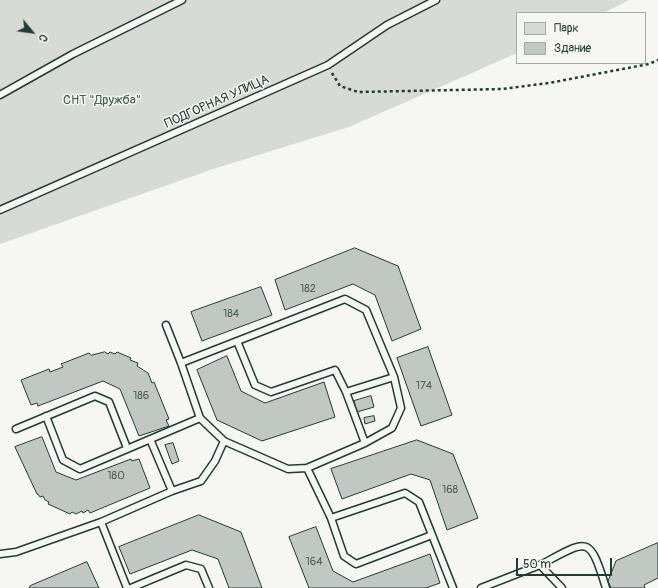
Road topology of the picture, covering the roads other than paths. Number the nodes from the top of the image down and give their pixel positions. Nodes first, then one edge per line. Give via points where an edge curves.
1 (182, 0) edge
2 (436, 0) edge
3 (0, 95) edge
4 (0, 210) edge
5 (166, 326) dead end
6 (237, 341) junction
7 (181, 363) junction
8 (394, 377) junction
9 (346, 392) junction
10 (46, 416) junction
11 (200, 418) junction
12 (16, 429) dead end
13 (150, 439) junction
14 (224, 442) junction
15 (365, 443) junction
16 (127, 448) junction
17 (307, 468) junction
18 (172, 491) junction
19 (330, 518) junction
20 (101, 522) junction
21 (432, 535) junction
22 (0, 554) edge
23 (540, 565) junction
24 (127, 588) edge
25 (132, 588) edge
26 (210, 588) edge
27 (453, 588) edge
28 (481, 588) edge
29 (562, 588) edge
30 (606, 588) edge

1 - 3 lane via 73,54
2 - 4 lane, ПОДГОРНАЯ УЛИЦА via 387,25 328,65
5 - 7 lane
6 - 7 lane
6 - 8 lane via 345,299 366,310
6 - 9 lane via 255,385 270,392 335,370
7 - 11 lane
8 - 9 lane
8 - 15 lane via 401,408 392,428
9 - 15 lane
10 - 12 lane
10 - 16 lane via 96,396 109,402
10 - 16 lane via 63,460 80,469
11 - 13 lane
11 - 14 lane
13 - 16 lane
13 - 18 lane
14 - 17 lane via 288,469
14 - 18 lane via 201,481
15 - 17 lane
17 - 19 lane
18 - 20 lane
19 - 21 lane via 405,493 419,502
19 - 21 lane via 344,556 356,564
20 - 22 lane via 16,552
20 - 24 lane
21 - 27 lane
23 - 28 lane
23 - 29 lane
23 - 30 lane via 578,545 586,546 592,549 596,557
25 - 26 lane via 186,565 201,569

